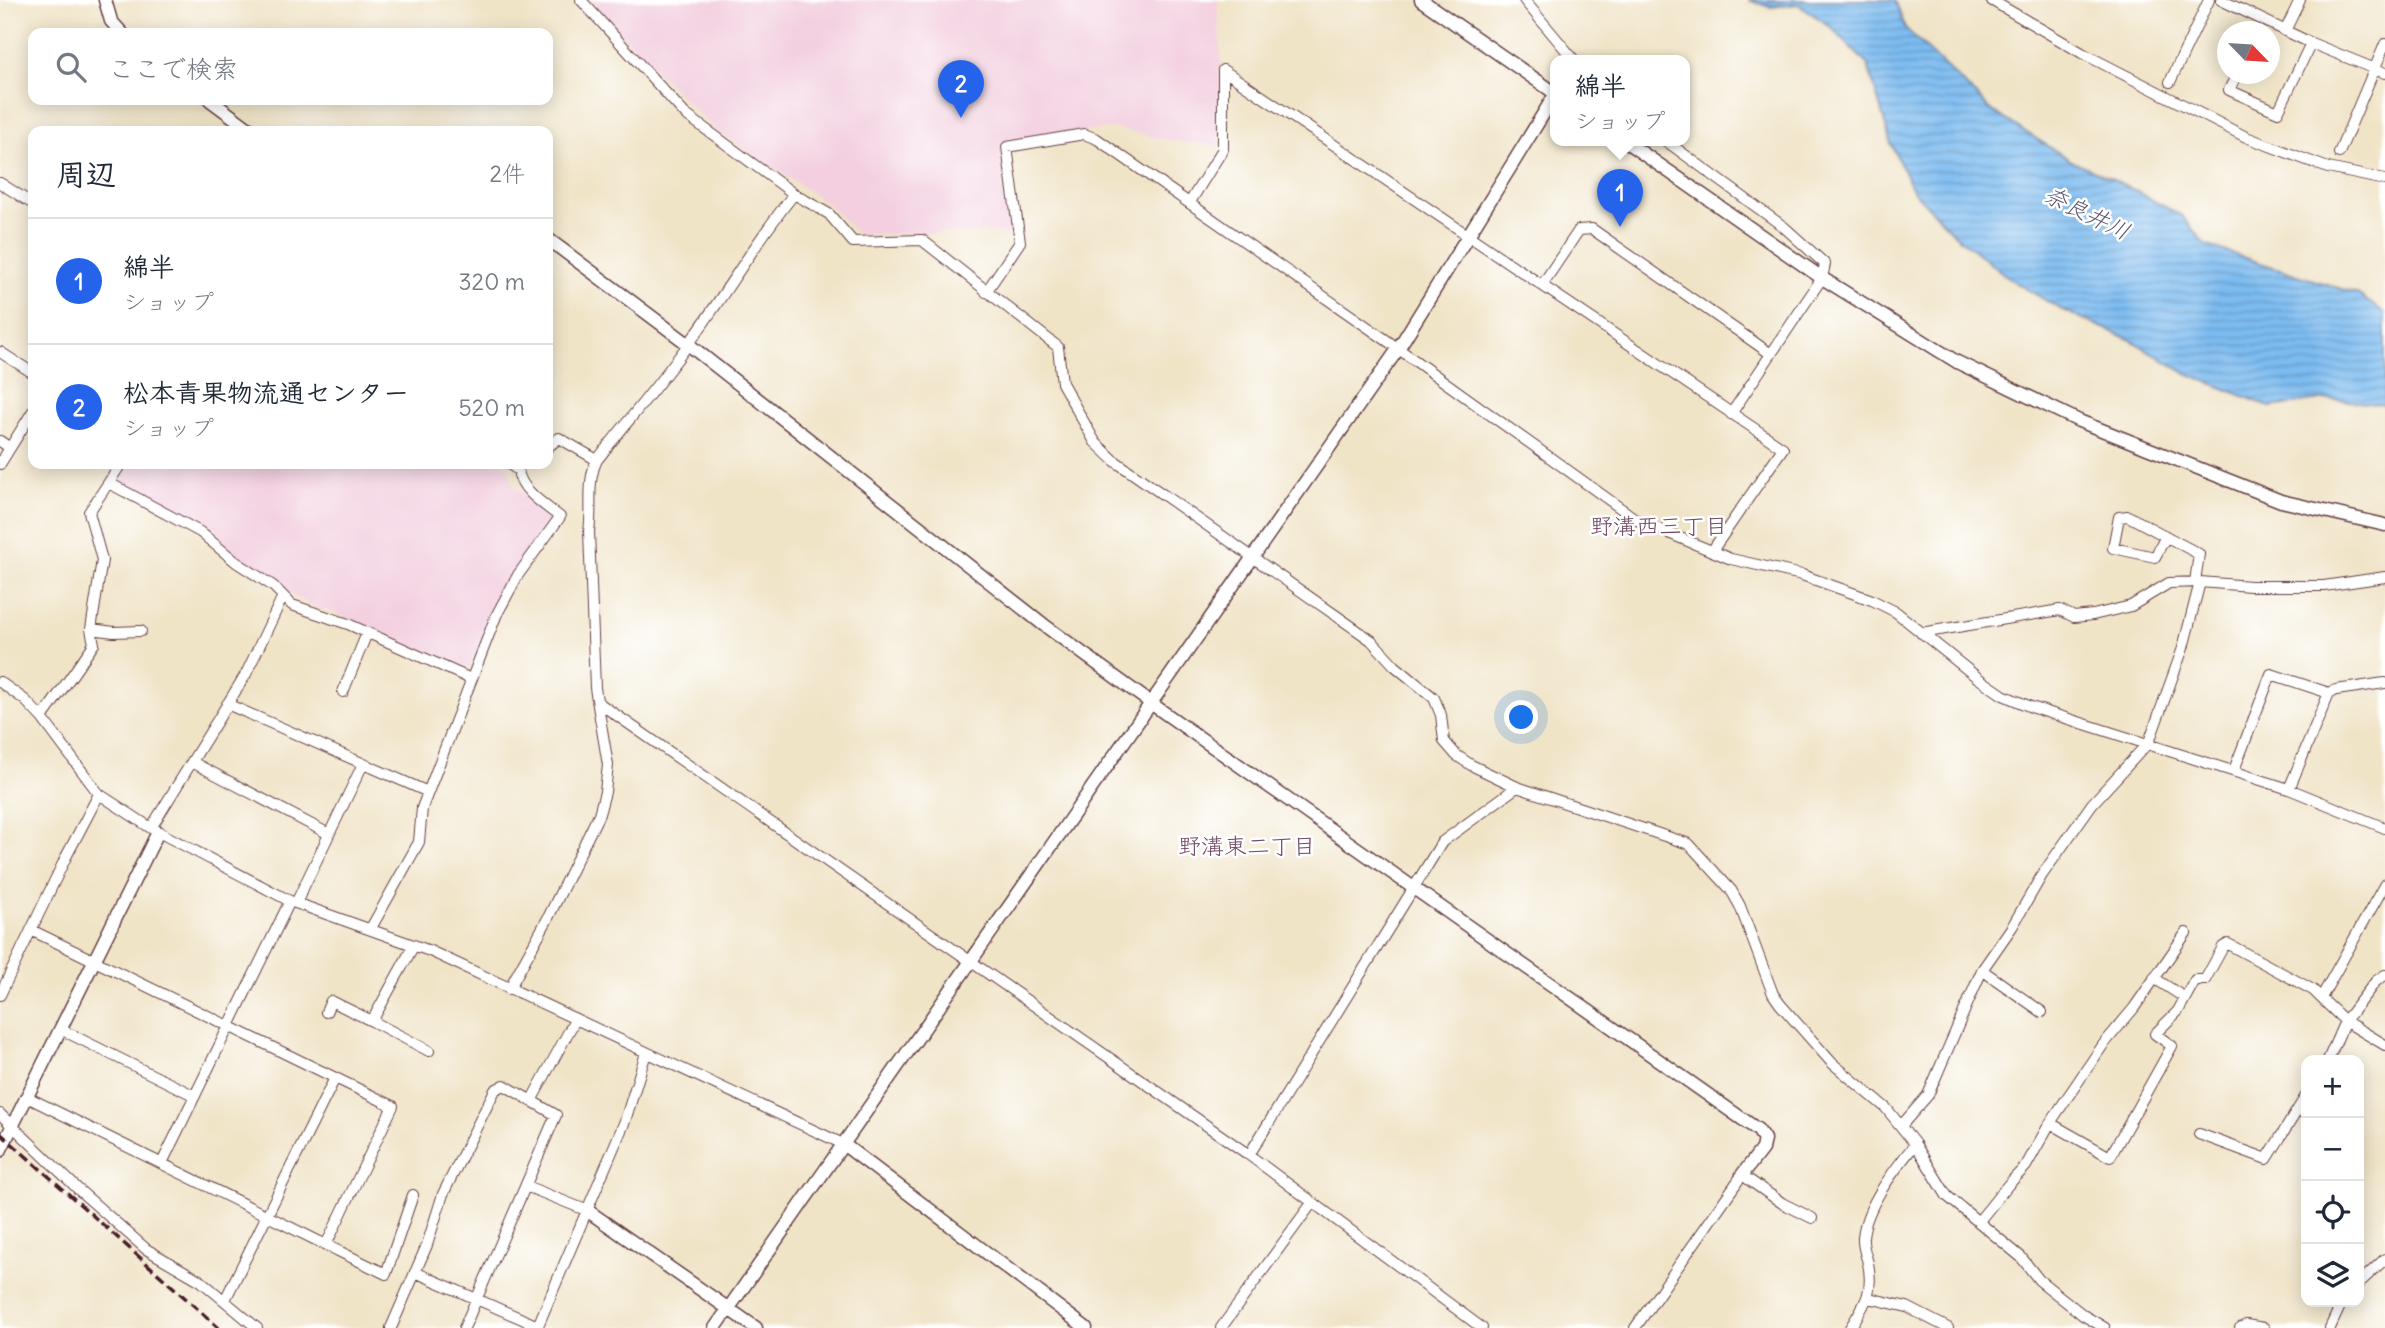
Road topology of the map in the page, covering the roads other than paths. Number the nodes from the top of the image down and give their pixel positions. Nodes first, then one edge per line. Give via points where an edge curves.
1 (105, 0) edge
2 (580, 0) edge
3 (1421, 0) edge
4 (1524, 0) edge
5 (1991, 0) edge
6 (2209, 0) edge
7 (2221, 0) edge
8 (2300, 0) edge
9 (2262, 20) joint
10 (117, 28) edge
11 (2285, 31) junction
12 (2311, 43) junction
13 (2385, 44) edge
14 (1570, 55) edge
15 (2373, 70) junction
16 (2385, 73) edge
17 (2170, 82) dead end
18 (2232, 84) edge
19 (1550, 90) edge
20 (1550, 102) edge
21 (217, 105) edge
22 (245, 126) edge
23 (1632, 146) edge
24 (1672, 146) edge
25 (2339, 153) dead end
26 (2385, 180) edge
27 (0, 183) edge
28 (794, 194) junction
29 (28, 201) edge
30 (1190, 202) junction
31 (1469, 235) junction
32 (553, 243) edge
33 (1822, 278) junction
34 (1542, 285) junction
35 (986, 292) junction
36 (688, 344) junction
37 (1398, 349) junction
38 (0, 352) edge
39 (1771, 354) junction
40 (28, 370) edge
41 (1731, 414) junction
42 (28, 419) edge
43 (0, 441) edge
44 (553, 443) edge
45 (10, 448) junction
46 (597, 460) junction
47 (0, 464) edge
48 (118, 469) edge
49 (518, 469) edge
50 (109, 482) junction
51 (2385, 525) edge
52 (2166, 536) junction
53 (1713, 551) junction
54 (1252, 557) junction
55 (2385, 577) edge
56 (2198, 582) junction
57 (283, 596) junction
58 (91, 629) junction
59 (141, 631) dead end
60 (367, 633) junction
61 (1921, 633) junction
62 (471, 679) junction
63 (0, 682) edge
64 (2385, 683) edge
65 (343, 692) dead end
66 (2329, 693) junction
67 (1150, 702) junction
68 (599, 703) junction
69 (227, 704) junction
70 (42, 718) junction
71 (2149, 742) junction
72 (192, 762) junction
73 (363, 764) junction
74 (2234, 770) junction
75 (1517, 787) junction
76 (2289, 789) junction
77 (428, 792) junction
78 (99, 794) junction
79 (2385, 828) edge
80 (154, 830) junction
81 (329, 834) junction
82 (2385, 884) edge
83 (1414, 888) junction
84 (293, 902) junction
85 (371, 928) junction
86 (32, 930) junction
87 (2186, 933) dead end
88 (414, 945) junction
89 (971, 961) junction
90 (94, 962) junction
91 (1982, 970) junction
92 (2385, 975) edge
93 (2154, 978) junction
94 (509, 989) junction
95 (0, 995) edge
96 (2185, 998) junction
97 (2321, 998) junction
98 (326, 1012) dead end
99 (2042, 1012) dead end
100 (575, 1020) junction
101 (372, 1021) junction
102 (2345, 1021) junction
103 (229, 1027) junction
104 (60, 1029) junction
105 (2385, 1045) edge
106 (429, 1051) dead end
107 (646, 1053) junction
108 (2330, 1055) edge
109 (335, 1078) junction
110 (195, 1096) junction
111 (27, 1097) junction
112 (531, 1101) junction
113 (2301, 1104) edge
114 (0, 1114) edge
115 (2050, 1123) junction
116 (13, 1126) junction
117 (1901, 1126) junction
118 (2199, 1134) dead end
119 (843, 1144) junction
120 (1916, 1144) junction
121 (0, 1151) edge
122 (1250, 1155) junction
123 (162, 1163) junction
124 (1742, 1175) junction
125 (526, 1186) junction
126 (413, 1195) dead end
127 (1311, 1203) junction
128 (588, 1211) junction
129 (268, 1216) junction
130 (1812, 1218) dead end
131 (1979, 1221) junction
132 (326, 1245) junction
133 (2385, 1259) edge
134 (415, 1272) junction
135 (2364, 1278) edge
136 (1869, 1298) junction
137 (225, 1300) junction
138 (477, 1300) junction
139 (2339, 1307) edge
140 (729, 1309) junction
141 (537, 1327) edge
142 (257, 1328) edge
143 (391, 1328) edge
144 (464, 1328) edge
145 (715, 1328) edge
146 (756, 1328) edge
147 (1086, 1328) edge
148 (1221, 1328) edge
149 (1482, 1328) edge
150 (1635, 1328) edge
151 (1850, 1328) edge
152 (1948, 1328) edge
153 (2105, 1328) edge
154 (2240, 1328) edge
155 (2264, 1328) edge
156 (2330, 1328) edge

1 - 10 street
2 - 28 street via 685,114
3 - 19 street
4 - 14 street
5 - 26 street via 2082,53 2246,137 2328,168
6 - 17 street
7 - 9 street
8 - 11 street
9 - 11 street
11 - 12 street
12 - 15 street
12 - 18 street via 2278,112 2229,90
13 - 15 street
15 - 16 street
15 - 25 street
20 - 31 street
21 - 22 street
23 - 33 street
24 - 33 street via 1815,254 1825,264
27 - 29 street
28 - 35 street via 829,214 853,242 922,240
28 - 36 street
30 - 31 street via 1223,149 1223,70
30 - 35 street via 1084,134 1007,146 1020,242
30 - 37 street
31 - 34 street
31 - 37 street
32 - 36 street
33 - 39 street
33 - 51 street via 1958,362 2080,421 2281,501
34 - 39 street via 1579,229 1592,229
34 - 41 street
35 - 54 street via 1058,347 1062,383 1094,442
36 - 46 street
36 - 67 street via 1044,625
37 - 53 street via 1637,520
37 - 54 street
38 - 40 street
39 - 41 street
41 - 53 street via 1783,448
42 - 45 street
43 - 45 street
44 - 46 street via 559,438
45 - 47 street
46 - 68 street via 590,484 593,511 589,531
48 - 50 street
49 - 62 street via 527,489 560,517 518,575
50 - 57 street via 200,531
50 - 58 street via 89,512 102,560
52 - 52 street via 2129,516 2119,517 2113,548 2155,556
52 - 56 street via 2199,554
53 - 61 street via 1871,600 1896,612
54 - 67 street
54 - 75 street via 1371,640 1434,698 1444,741 1456,755
55 - 56 street via 2325,586
56 - 61 street via 2169,583 2131,606 2093,615 2074,617 2060,610
56 - 71 street via 2183,648
57 - 60 street via 292,605
57 - 69 street
58 - 59 street
58 - 70 street via 94,644
60 - 62 street
60 - 65 street
61 - 71 street via 2003,695
62 - 77 street
63 - 70 street
64 - 66 street
66 - 74 street via 2271,674
66 - 76 street
67 - 83 street
67 - 89 street
68 - 89 street
68 - 94 street via 608,765 599,814
69 - 72 street
69 - 73 street
70 - 78 street
71 - 74 street
71 - 91 street via 2069,833
72 - 80 street
72 - 81 street
73 - 77 street
73 - 81 street
74 - 76 street
75 - 83 street via 1442,842
75 - 117 street via 1689,844 1731,890 1780,1004 1832,1063
76 - 79 street
77 - 85 street via 419,842
78 - 80 street
78 - 86 street
80 - 84 street
80 - 90 street
81 - 84 street
82 - 97 street
83 - 122 street
83 - 124 street via 1758,1129 1764,1139 1762,1149
84 - 85 street
84 - 103 street
85 - 88 street
86 - 90 street
86 - 95 street
87 - 93 street
88 - 94 street
88 - 101 street
89 - 119 street
89 - 122 street
90 - 103 street
90 - 104 street
91 - 99 street
91 - 117 street via 1928,1095
92 - 102 street
93 - 96 street
93 - 115 street
94 - 100 street
96 - 97 street via 2195,980 2205,980 2228,944
96 - 115 street via 2155,1034 2172,1046 2110,1157
97 - 102 street
98 - 101 street via 331,1001
100 - 107 street
100 - 112 street
101 - 106 street
102 - 105 street
102 - 108 street
103 - 109 street
103 - 110 street
104 - 110 street
104 - 111 street
107 - 119 street
107 - 128 street via 625,1121
109 - 129 street
109 - 132 street via 393,1106
110 - 123 street
111 - 116 street
111 - 123 street
112 - 125 street via 556,1115
112 - 134 street via 504,1085 495,1090 443,1194
113 - 118 street via 2267,1159
114 - 116 street
115 - 131 street via 2026,1166
116 - 121 street
116 - 137 street via 146,1248 201,1280
117 - 120 street
119 - 140 street
119 - 147 street
120 - 131 street via 1947,1196
120 - 136 street via 1892,1173 1865,1223 1862,1241 1871,1278
122 - 127 street
123 - 129 street
124 - 130 street
124 - 150 street
125 - 128 street
125 - 138 street
126 - 132 street via 386,1274
127 - 148 street
127 - 149 street
128 - 140 street
128 - 141 street
129 - 132 street
129 - 137 street
131 - 153 street via 2021,1257 2039,1280
133 - 135 street
134 - 138 street
134 - 143 street
136 - 151 street
136 - 152 street via 1907,1307
137 - 142 street
138 - 141 street
138 - 144 street
139 - 156 street
140 - 145 street
140 - 146 street
154 - 155 street

